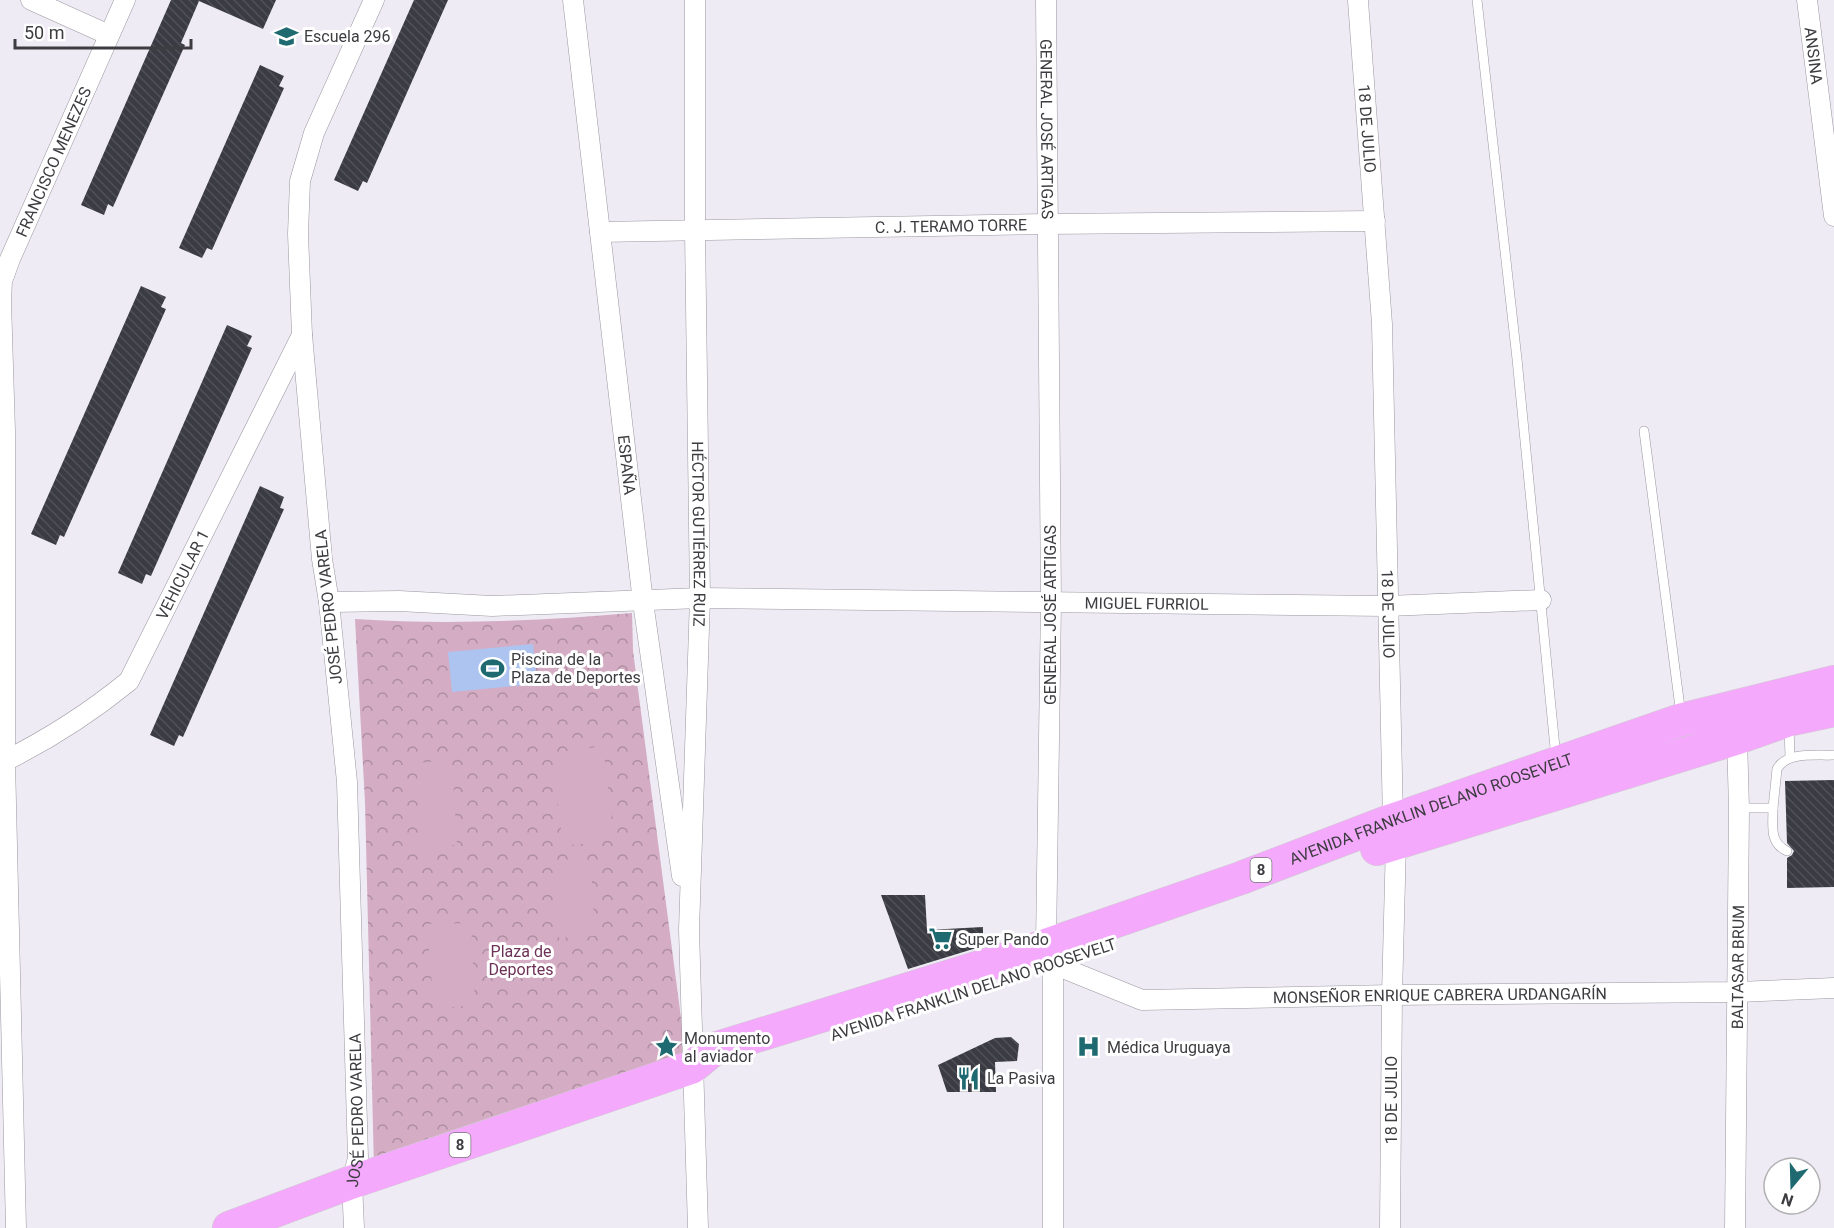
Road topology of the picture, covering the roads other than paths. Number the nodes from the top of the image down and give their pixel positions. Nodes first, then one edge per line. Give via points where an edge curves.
1 (31, 0) edge
2 (125, 0) edge
3 (374, 0) edge
4 (573, 0) edge
5 (695, 0) edge
6 (1046, 0) edge
7 (1477, 0) edge
8 (1807, 0) edge
9 (1358, 1) edge
10 (109, 35) junction
11 (1834, 216) edge
12 (1375, 221) junction
13 (1047, 224) junction
14 (695, 231) junction
15 (600, 232) junction
16 (302, 335) junction
17 (2, 431) edge
18 (1644, 431) dead end
19 (700, 598) junction
20 (1541, 600) junction
21 (329, 602) junction
22 (643, 602) junction
23 (1051, 602) junction
24 (1387, 606) junction
25 (1834, 682) edge
26 (1729, 707) junction
27 (1834, 710) edge
28 (1681, 720) junction
29 (1788, 720) junction
30 (1737, 738) junction
31 (1834, 755) edge
32 (1790, 757) junction
33 (5, 761) junction
34 (1556, 762) junction
35 (1773, 807) junction
36 (1739, 808) junction
37 (1394, 831) junction
38 (1787, 851) dead end
39 (689, 930) junction
40 (1049, 955) junction
41 (1834, 988) edge
42 (1738, 992) junction
43 (1392, 995) junction
44 (692, 1067) junction
45 (352, 1182) junction
46 (16, 1228) edge
47 (230, 1228) edge
48 (354, 1228) edge
49 (698, 1228) edge
50 (1053, 1228) edge
51 (1390, 1228) edge
52 (1735, 1228) edge

1 - 10 street
2 - 10 street, FRANCISCO MENEZES
3 - 16 street, JOSÉ PEDRO VARELA via 314,133 300,181
4 - 15 street, ESPAÑA
5 - 14 street, HÉCTOR GUTIÉRREZ RUIZ
6 - 13 street, GENERAL JOSÉ ARTIGAS
7 - 20 lane
8 - 11 street, ANSINA
9 - 12 street, 18 DE JULIO
10 - 17 street, FRANCISCO MENEZES via 2,281
12 - 13 street, C. J. TERAMO TORRE
12 - 24 street, 18 DE JULIO via 1382,324
13 - 14 street, C. J. TERAMO TORRE
13 - 23 street, GENERAL JOSÉ ARTIGAS
14 - 15 street, C. J. TERAMO TORRE
14 - 19 street, HÉCTOR GUTIÉRREZ RUIZ
15 - 22 street, ESPAÑA
16 - 21 street, JOSÉ PEDRO VARELA
16 - 33 street, VEHICULAR 1 via 129,681 97,708
17 - 33 street, FRANCISCO MENEZES
18 - 28 lane
19 - 22 street, MIGUEL FURRIOL
19 - 23 street, MIGUEL FURRIOL
19 - 39 street, HÉCTOR GUTIÉRREZ RUIZ
20 - 24 street, MIGUEL FURRIOL
20 - 34 lane
21 - 22 street, MIGUEL FURRIOL via 492,606
21 - 45 street, JOSÉ PEDRO VARELA via 348,782 358,1158
22 - 39 street, ESPAÑA
23 - 24 street, MIGUEL FURRIOL
23 - 40 street, GENERAL JOSÉ ARTIGAS
24 - 37 street, 18 DE JULIO
25 - 26 highway, AVENIDA FRANKLIN DELANO ROOSEVELT / 8
26 - 28 highway, AVENIDA FRANKLIN DELANO ROOSEVELT / 8
26 - 30 street, BALTASAR BRUM
27 - 29 highway, AVENIDA FRANKLIN DELANO ROOSEVELT / 8
28 - 34 highway, AVENIDA FRANKLIN DELANO ROOSEVELT / 8
29 - 30 highway, AVENIDA FRANKLIN DELANO ROOSEVELT / 8
29 - 32 lane
30 - 36 street, BALTASAR BRUM
30 - 37 highway, AVENIDA FRANKLIN DELANO ROOSEVELT / 8
31 - 32 lane
32 - 35 lane via 1780,763
33 - 46 street, FRANCISCO MENEZES
34 - 37 highway, AVENIDA FRANKLIN DELANO ROOSEVELT / 8
35 - 36 lane
35 - 38 lane via 1773,840
36 - 42 street, BALTASAR BRUM
37 - 40 highway, AVENIDA FRANKLIN DELANO ROOSEVELT / 8 via 1241,878
37 - 43 street, 18 DE JULIO
39 - 44 street, HÉCTOR GUTIÉRREZ RUIZ
40 - 43 street, MONSEÑOR ENRIQUE CABRERA URDANGARÍN via 1142,1000
40 - 44 highway, AVENIDA FRANKLIN DELANO ROOSEVELT / 8 via 714,1049
40 - 50 street, GENERAL JOSÉ ARTIGAS
41 - 42 street, MONSEÑOR ENRIQUE CABRERA URDANGARÍN
42 - 43 street, MONSEÑOR ENRIQUE CABRERA URDANGARÍN
42 - 52 street, BALTASAR BRUM
43 - 51 street, 18 DE JULIO
44 - 45 highway, AVENIDA FRANKLIN DELANO ROOSEVELT / 8
44 - 49 street, HÉCTOR GUTIÉRREZ RUIZ
45 - 47 highway, AVENIDA FRANKLIN DELANO ROOSEVELT / 8
45 - 48 street, JOSÉ PEDRO VARELA

